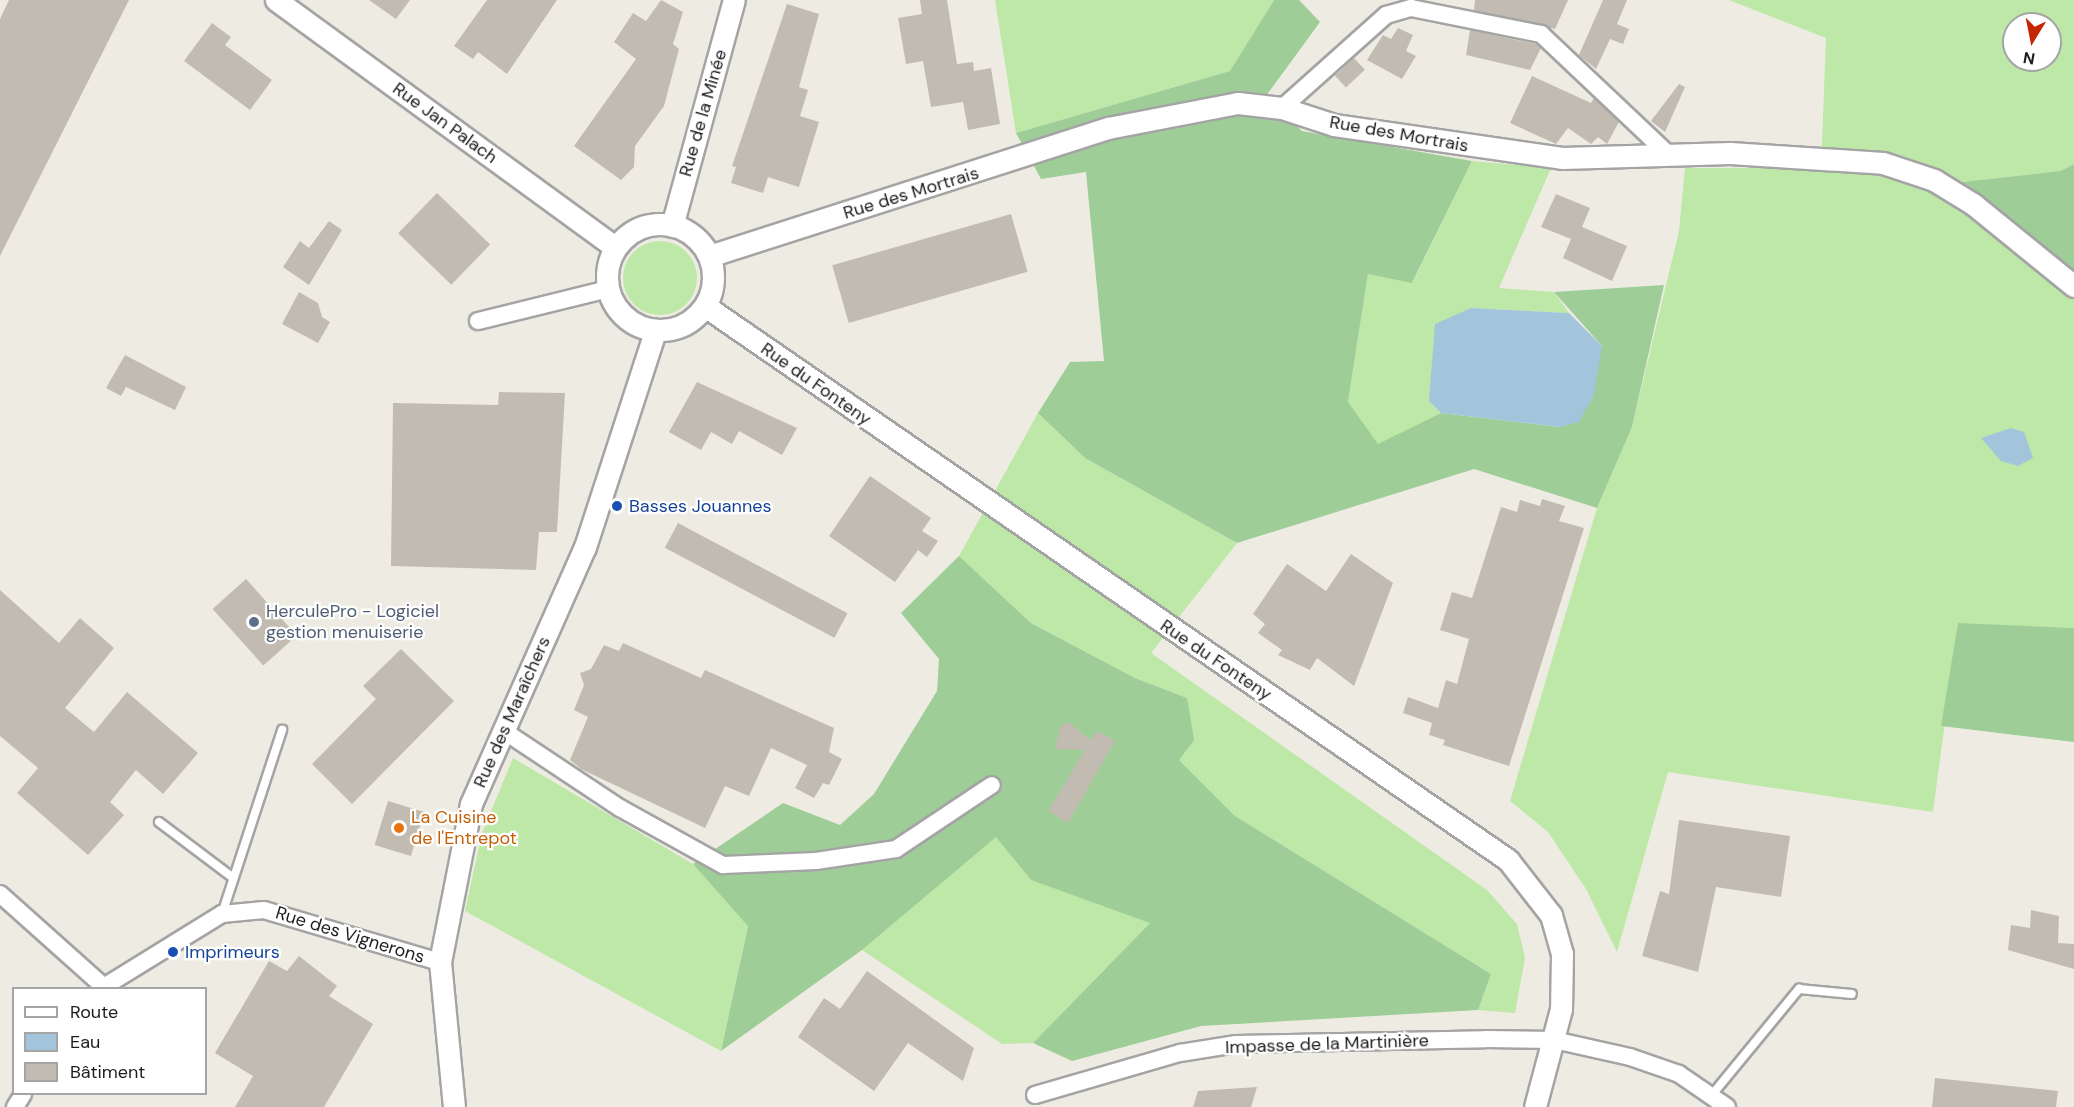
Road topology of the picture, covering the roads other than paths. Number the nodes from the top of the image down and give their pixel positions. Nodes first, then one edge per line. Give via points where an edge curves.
1 (276, 0) edge
2 (734, 0) edge
3 (1282, 108) junction
4 (1669, 155) junction
5 (672, 226) junction
6 (615, 248) junction
7 (709, 256) junction
8 (2074, 286) edge
9 (608, 289) junction
10 (705, 306) junction
11 (478, 321) dead end
12 (655, 331) junction
13 (282, 730) dead end
14 (504, 730) junction
15 (992, 785) dead end
16 (159, 822) dead end
17 (231, 877) junction
18 (0, 894) edge
19 (222, 914) junction
20 (440, 962) junction
21 (102, 987) edge
22 (105, 987) edge
23 (1852, 994) dead end
24 (1554, 1040) junction
25 (1035, 1095) dead end
26 (1711, 1096) junction
27 (454, 1107) edge
28 (1535, 1107) edge
29 (1727, 1107) edge

1 - 6 street, Rue Jan Palach
2 - 5 street, Rue de la Minée
3 - 4 street, Rue des Mortrais via 1334,125 1562,158
3 - 4 street via 1386,15 1412,8 1541,34
3 - 7 street, Rue des Mortrais via 1209,105 1108,129
4 - 8 street, Rue des Mortrais via 1883,163 1912,172 1973,204
5 - 6 street via 642,227
5 - 7 street via 694,237
6 - 9 street
7 - 10 street via 713,282
9 - 11 street
9 - 12 street via 630,322
10 - 12 street via 683,325
10 - 24 street, Rue du Fonteny via 1508,860 1551,915 1562,954
12 - 14 street, Rue des Maraîchers via 585,547
13 - 17 lane
14 - 15 street via 620,808 723,865 816,861 896,849
14 - 20 street, Rue des Maraîchers via 471,804
16 - 17 lane
17 - 19 lane
18 - 21 street
19 - 20 street, Rue des Vignerons via 264,909
19 - 22 street, Rue des Vignerons
20 - 27 street, Rue des Maraîchers
23 - 26 lane via 1799,988
24 - 25 street, Impasse de la Martinière via 1236,1044 1180,1053
24 - 26 street, Impasse de la Martinière via 1679,1074
24 - 28 street, Rue du Fonteny
26 - 29 street, Impasse de la Martinière

